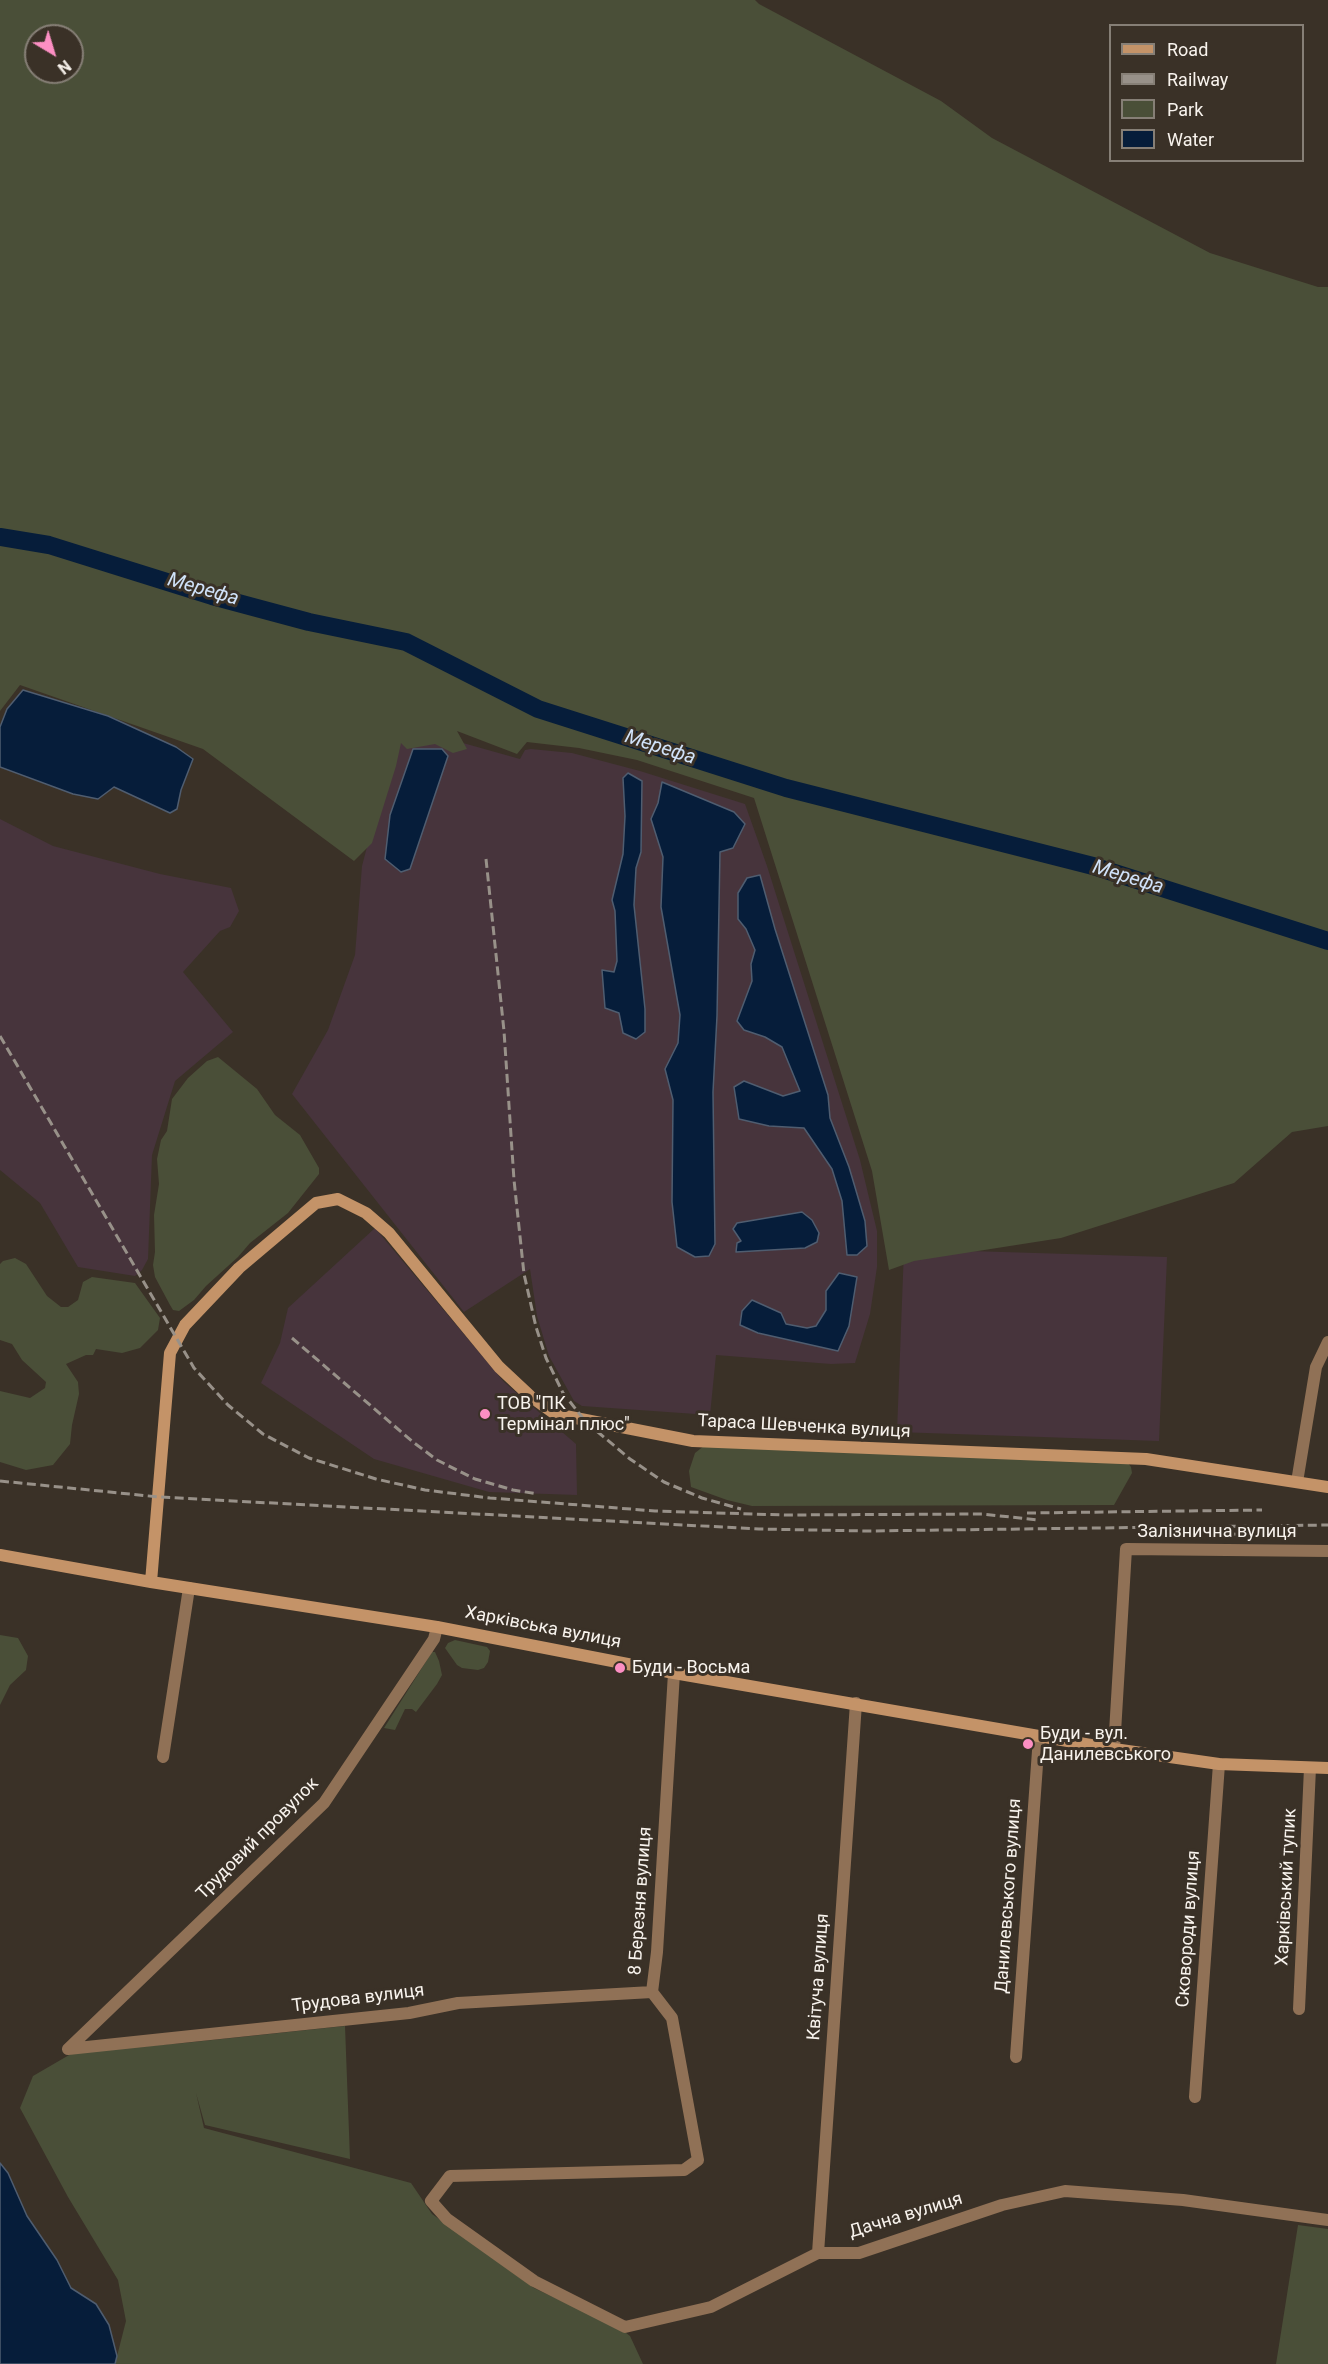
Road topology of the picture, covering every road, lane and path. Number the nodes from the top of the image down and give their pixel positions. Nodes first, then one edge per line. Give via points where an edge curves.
1 (1328, 1342) edge
2 (1297, 1482) junction
3 (1328, 1487) edge
4 (1328, 1551) edge
5 (0, 1555) edge
6 (151, 1582) junction
7 (189, 1588) junction
8 (437, 1627) junction
9 (674, 1672) junction
10 (856, 1703) junction
11 (1039, 1737) junction
12 (1114, 1749) junction
13 (163, 1757) dead end
14 (1219, 1764) junction
15 (1310, 1768) junction
16 (1328, 1768) edge
17 (652, 1992) junction
18 (1299, 2008) dead end
19 (68, 2049) joint
20 (1016, 2058) dead end
21 (1195, 2097) dead end
22 (450, 2176) joint
23 (1328, 2220) edge
24 (818, 2253) junction

1 - 2 street via 1316,1367
2 - 3 street, Тараса Шевченка вулиця
2 - 6 street, Тараса Шевченка вулиця via 1146,1459 693,1441 555,1414 499,1367 388,1233 366,1213 338,1200 316,1203 239,1268 185,1325 170,1353
4 - 12 street, Залізнична вулиця via 1126,1549
5 - 6 street, Харківська вулиця
6 - 7 street, Харківська вулиця
7 - 8 street, Харківська вулиця
7 - 13 street
8 - 9 street, Харківська вулиця
8 - 19 street, Трудовий провулок via 434,1639 324,1803
9 - 10 street, Харківська вулиця
9 - 17 street, 8 Березня вулиця
10 - 11 street, Харківська вулиця
10 - 24 street, Квітуча вулиця
11 - 12 street, Харківська вулиця
11 - 20 street, Данилевського вулиця
12 - 14 street, Харківська вулиця
14 - 15 street, Харківська вулиця
14 - 21 street, Сковороди вулиця
15 - 16 street, Харківська вулиця
15 - 18 street, Харківський тупик
17 - 19 street, Трудова вулиця via 458,2003 409,2013
17 - 22 street, 8 Березня вулиця via 672,2018 698,2160 684,2170
22 - 24 street, Дачна вулиця via 431,2201 447,2219 534,2281 626,2327 711,2307
23 - 24 street, Дачна вулиця via 1183,2200 1065,2191 1002,2205 859,2253

